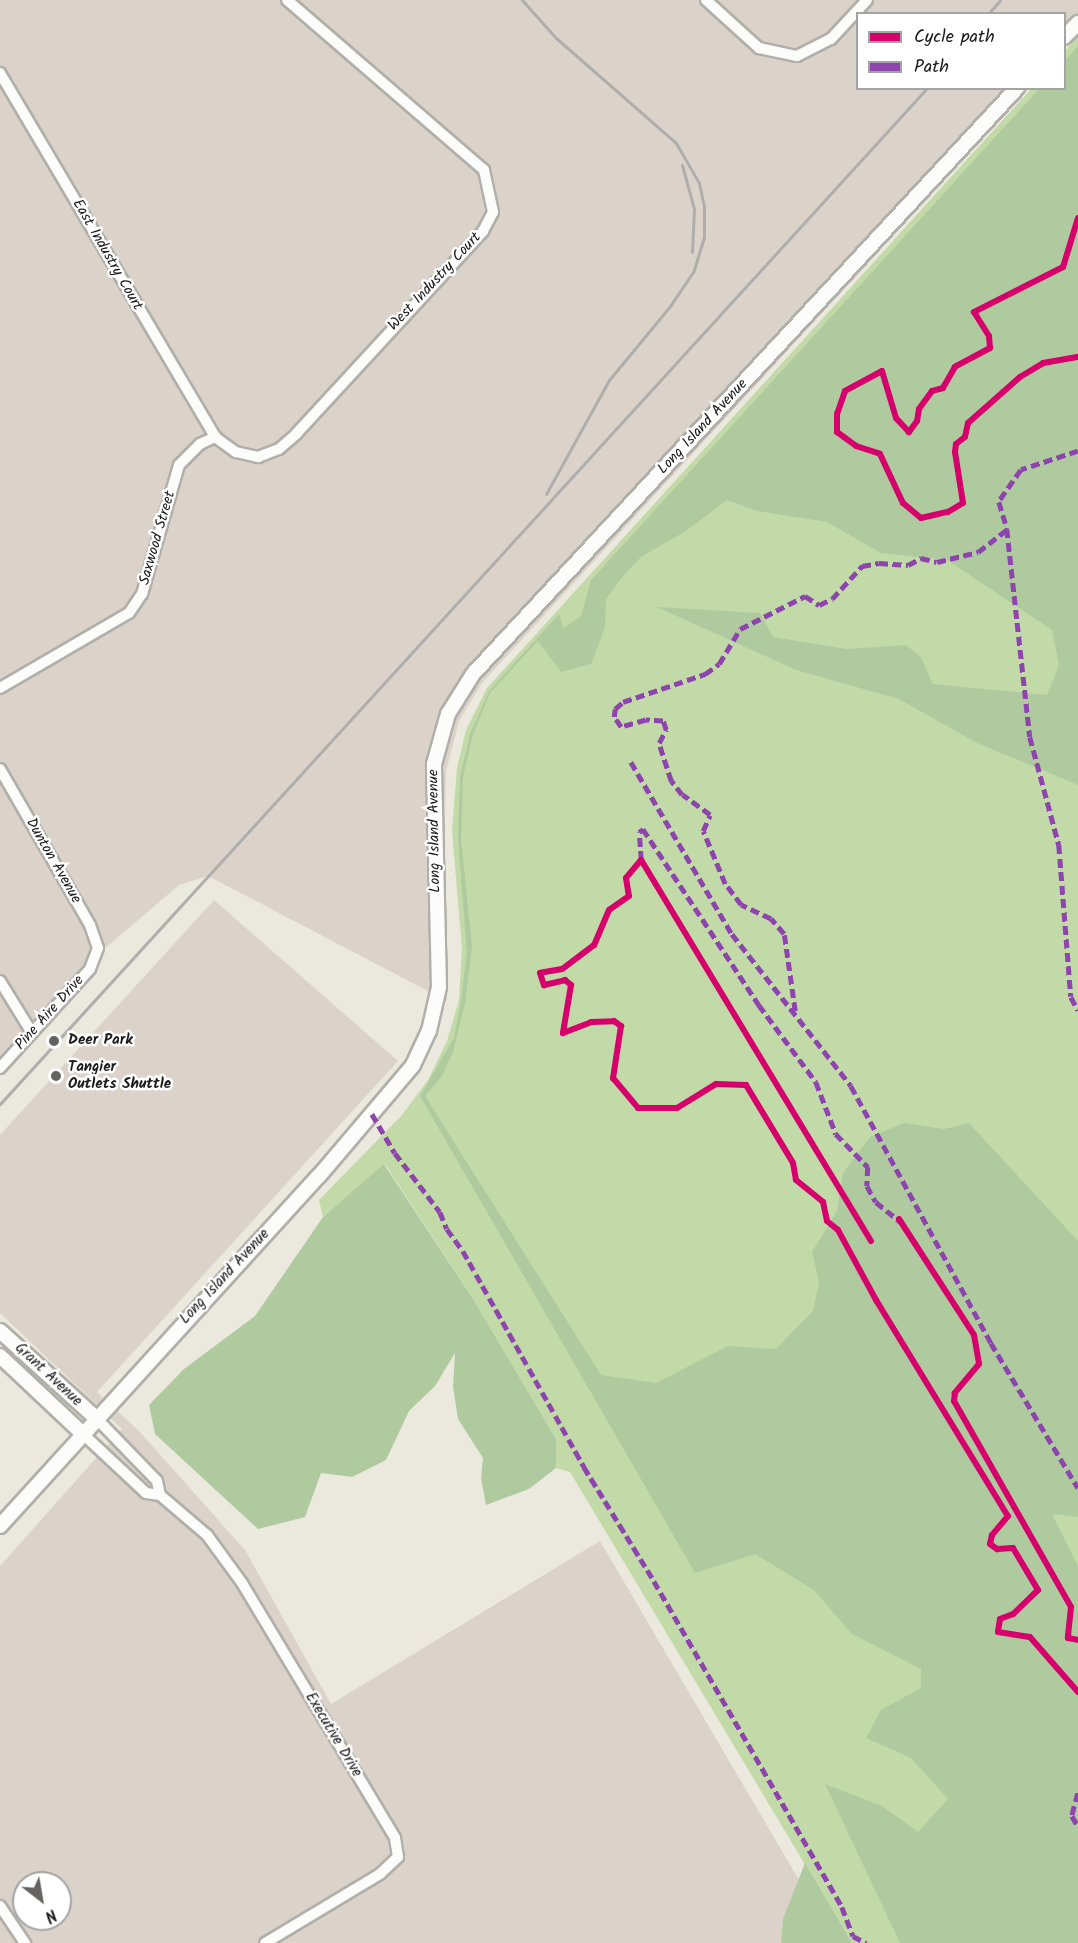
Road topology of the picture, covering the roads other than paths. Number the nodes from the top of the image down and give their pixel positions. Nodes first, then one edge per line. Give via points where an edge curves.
1 (287, 0) edge
2 (706, 0) edge
3 (867, 0) edge
4 (1078, 22) edge
5 (1066, 36) edge
6 (0, 73) edge
7 (1015, 90) edge
8 (215, 437) junction
9 (0, 688) edge
10 (0, 769) edge
11 (96, 956) joint
12 (0, 981) edge
13 (32, 1033) junction
14 (0, 1068) edge
15 (0, 1330) edge
16 (0, 1356) edge
17 (97, 1419) junction
18 (83, 1434) junction
19 (160, 1495) junction
20 (0, 1526) edge
21 (0, 1906) edge
22 (26, 1943) edge
23 (265, 1943) edge

1 - 8 street, West Industry Court via 484,170 493,212 483,231 279,449 258,457 236,452
2 - 3 street via 759,48 797,56 831,39
4 - 5 street
6 - 8 street, East Industry Court
7 - 17 street, Long Island Avenue via 472,674 448,714 434,764 439,987 429,1031 413,1065 319,1176
8 - 9 street, Saxwood Street via 200,444 179,465 142,594 129,613
10 - 11 street, Dunton Avenue via 90,925 97,944
11 - 13 street, Pine Aire Drive via 90,969
12 - 13 street
13 - 14 street, Pine Aire Drive
15 - 17 street, Grant Avenue
16 - 18 street, Grant Avenue
17 - 18 street, Long Island Avenue
17 - 19 street, Executive Drive via 157,1481
18 - 19 street, Executive Drive via 146,1493
18 - 20 street, Long Island Avenue
19 - 23 street, Executive Drive via 207,1535 242,1583 395,1838 398,1857 380,1874
21 - 22 street

